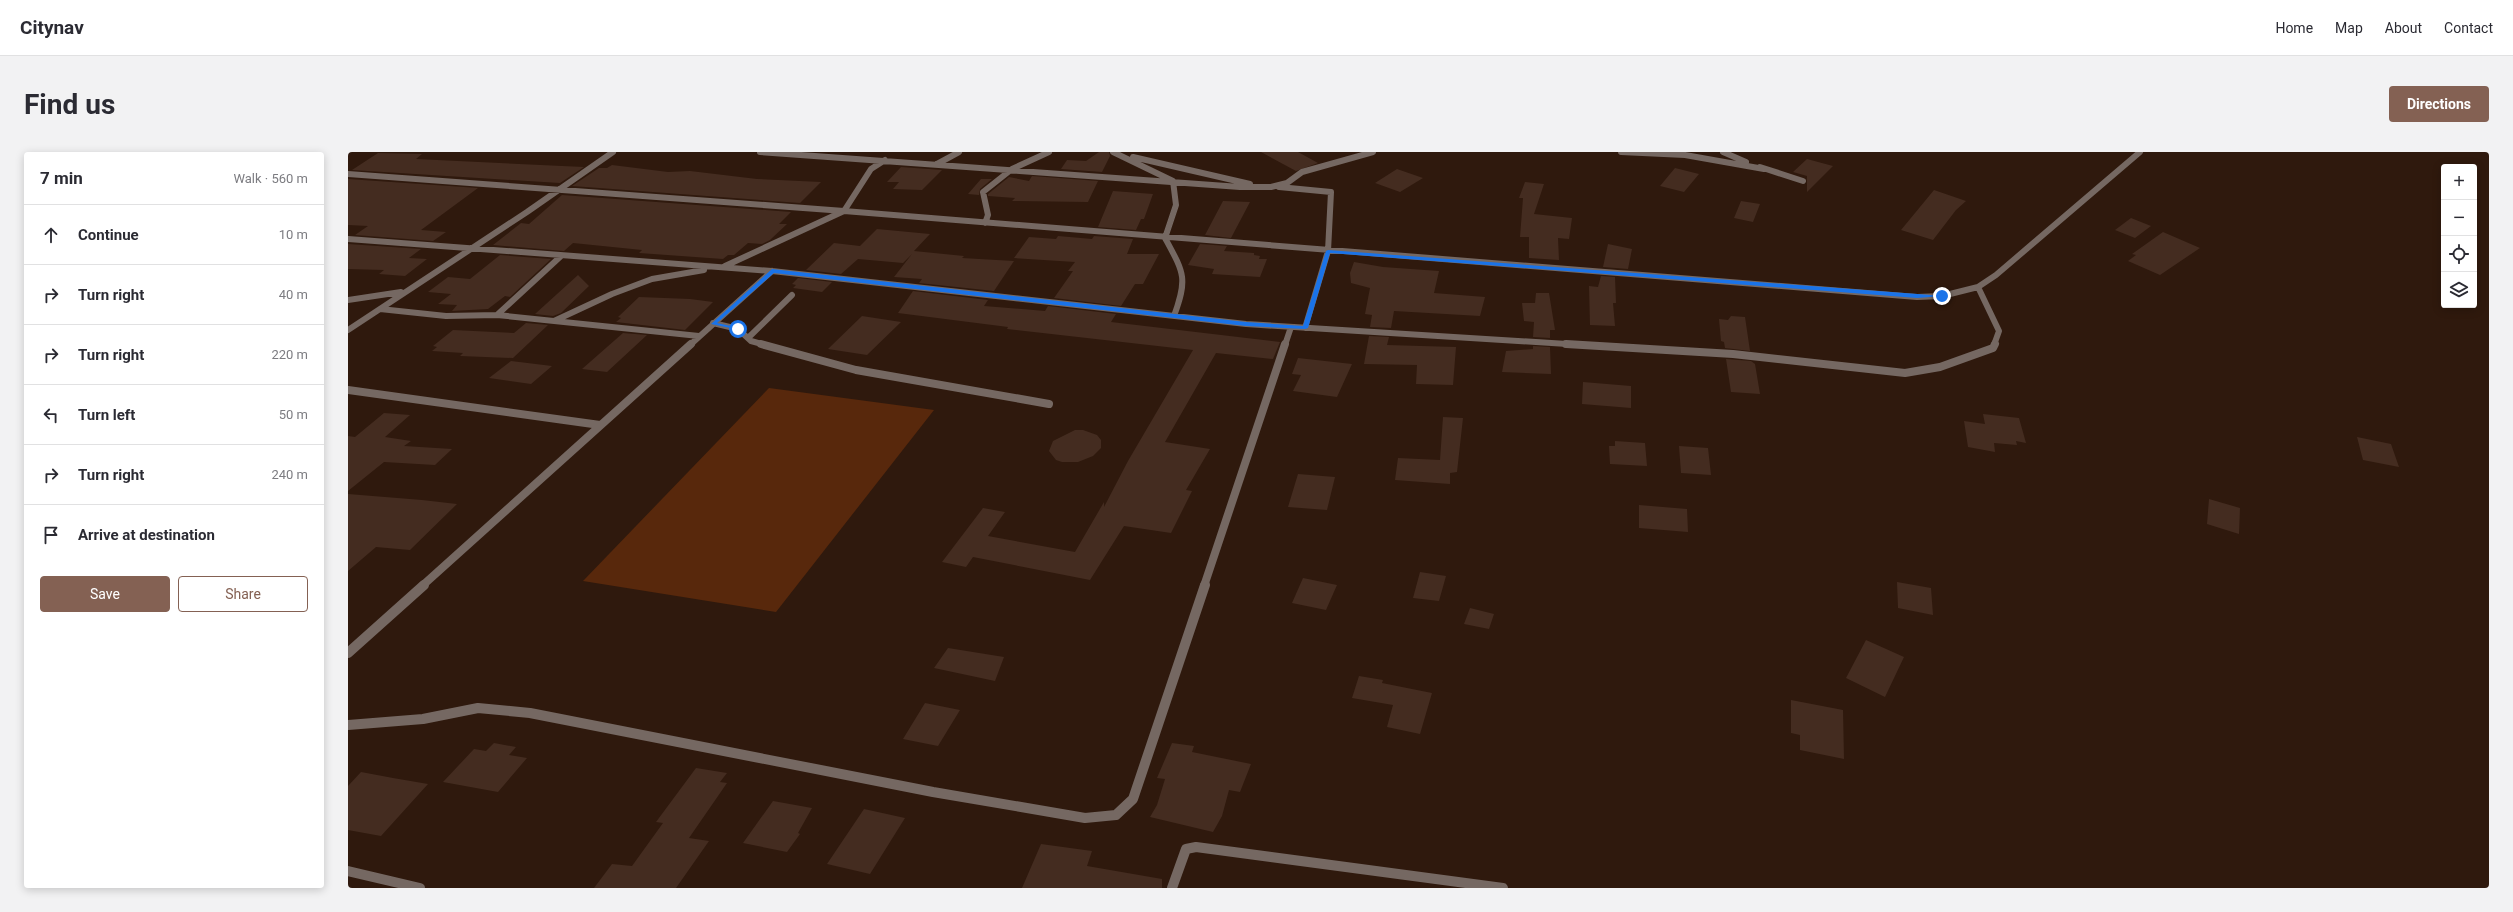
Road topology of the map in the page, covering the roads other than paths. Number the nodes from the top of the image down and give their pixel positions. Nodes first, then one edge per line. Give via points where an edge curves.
1 (612, 152) edge
2 (760, 152) edge
3 (959, 152) edge
4 (1049, 152) edge
5 (1113, 152) edge
6 (1373, 152) edge
7 (1621, 152) edge
8 (1723, 152) edge
9 (2140, 152) edge
10 (1654, 153) edge
11 (886, 160) junction
12 (936, 164) junction
13 (1012, 169) junction
14 (1764, 169) junction
15 (348, 174) edge
16 (1173, 181) junction
17 (1803, 181) dead end
18 (1258, 187) junction
19 (1271, 187) junction
20 (560, 189) junction
21 (844, 211) junction
22 (985, 223) junction
23 (1165, 238) junction
24 (348, 239) edge
25 (469, 250) junction
26 (1328, 251) junction
27 (561, 256) junction
28 (723, 267) junction
29 (772, 271) junction
30 (1978, 287) junction
31 (404, 292) junction
32 (792, 295) dead end
33 (348, 300) edge
34 (380, 309) junction
35 (497, 315) junction
36 (1174, 316) junction
37 (554, 321) junction
38 (713, 324) junction
39 (1291, 327) junction
40 (1305, 328) junction
41 (348, 330) edge
42 (699, 336) junction
43 (748, 338) junction
44 (348, 390) edge
45 (1049, 404) dead end
46 (600, 425) junction
47 (348, 653) edge
48 (348, 726) edge
49 (348, 871) edge
50 (420, 888) edge
51 (1172, 888) edge
52 (1503, 888) edge

1 - 20 street
2 - 11 street
3 - 12 street
4 - 13 street
5 - 16 street
5 - 18 street
6 - 19 street via 1319,166 1302,172 1286,183
7 - 10 street
8 - 14 street
9 - 30 street via 1996,275
10 - 14 street via 1685,155
11 - 12 street
11 - 21 street via 871,169
12 - 13 street
13 - 16 street
13 - 22 street via 983,192 988,215
14 - 17 street
15 - 20 street
16 - 18 street
16 - 23 street via 1178,206 1168,224
18 - 19 street
19 - 26 street via 1331,192
20 - 21 street
20 - 25 street
21 - 22 street
21 - 28 street
22 - 23 street
23 - 26 street
23 - 36 street via 1185,282
24 - 25 street
25 - 27 street
25 - 31 street
26 - 30 street via 1917,297 1942,296
26 - 40 street
27 - 28 street
27 - 35 street
28 - 29 street
28 - 37 street via 652,279
29 - 36 street
29 - 38 street
30 - 40 street via 1999,331 1993,348 1927,372 1904,372 1733,354
31 - 33 street
31 - 34 street
32 - 43 street
34 - 35 street via 446,316
34 - 41 street
35 - 37 street
36 - 39 street
37 - 42 street
38 - 42 street
38 - 43 street via 738,329
39 - 40 street
39 - 48 street via 1133,799 1116,814 1085,818 933,792 530,713 478,708 423,719
42 - 46 street
43 - 45 street via 778,350 856,370
44 - 46 street
46 - 47 street
49 - 50 street
51 - 52 street via 1186,849 1196,848 1331,866 1411,873

